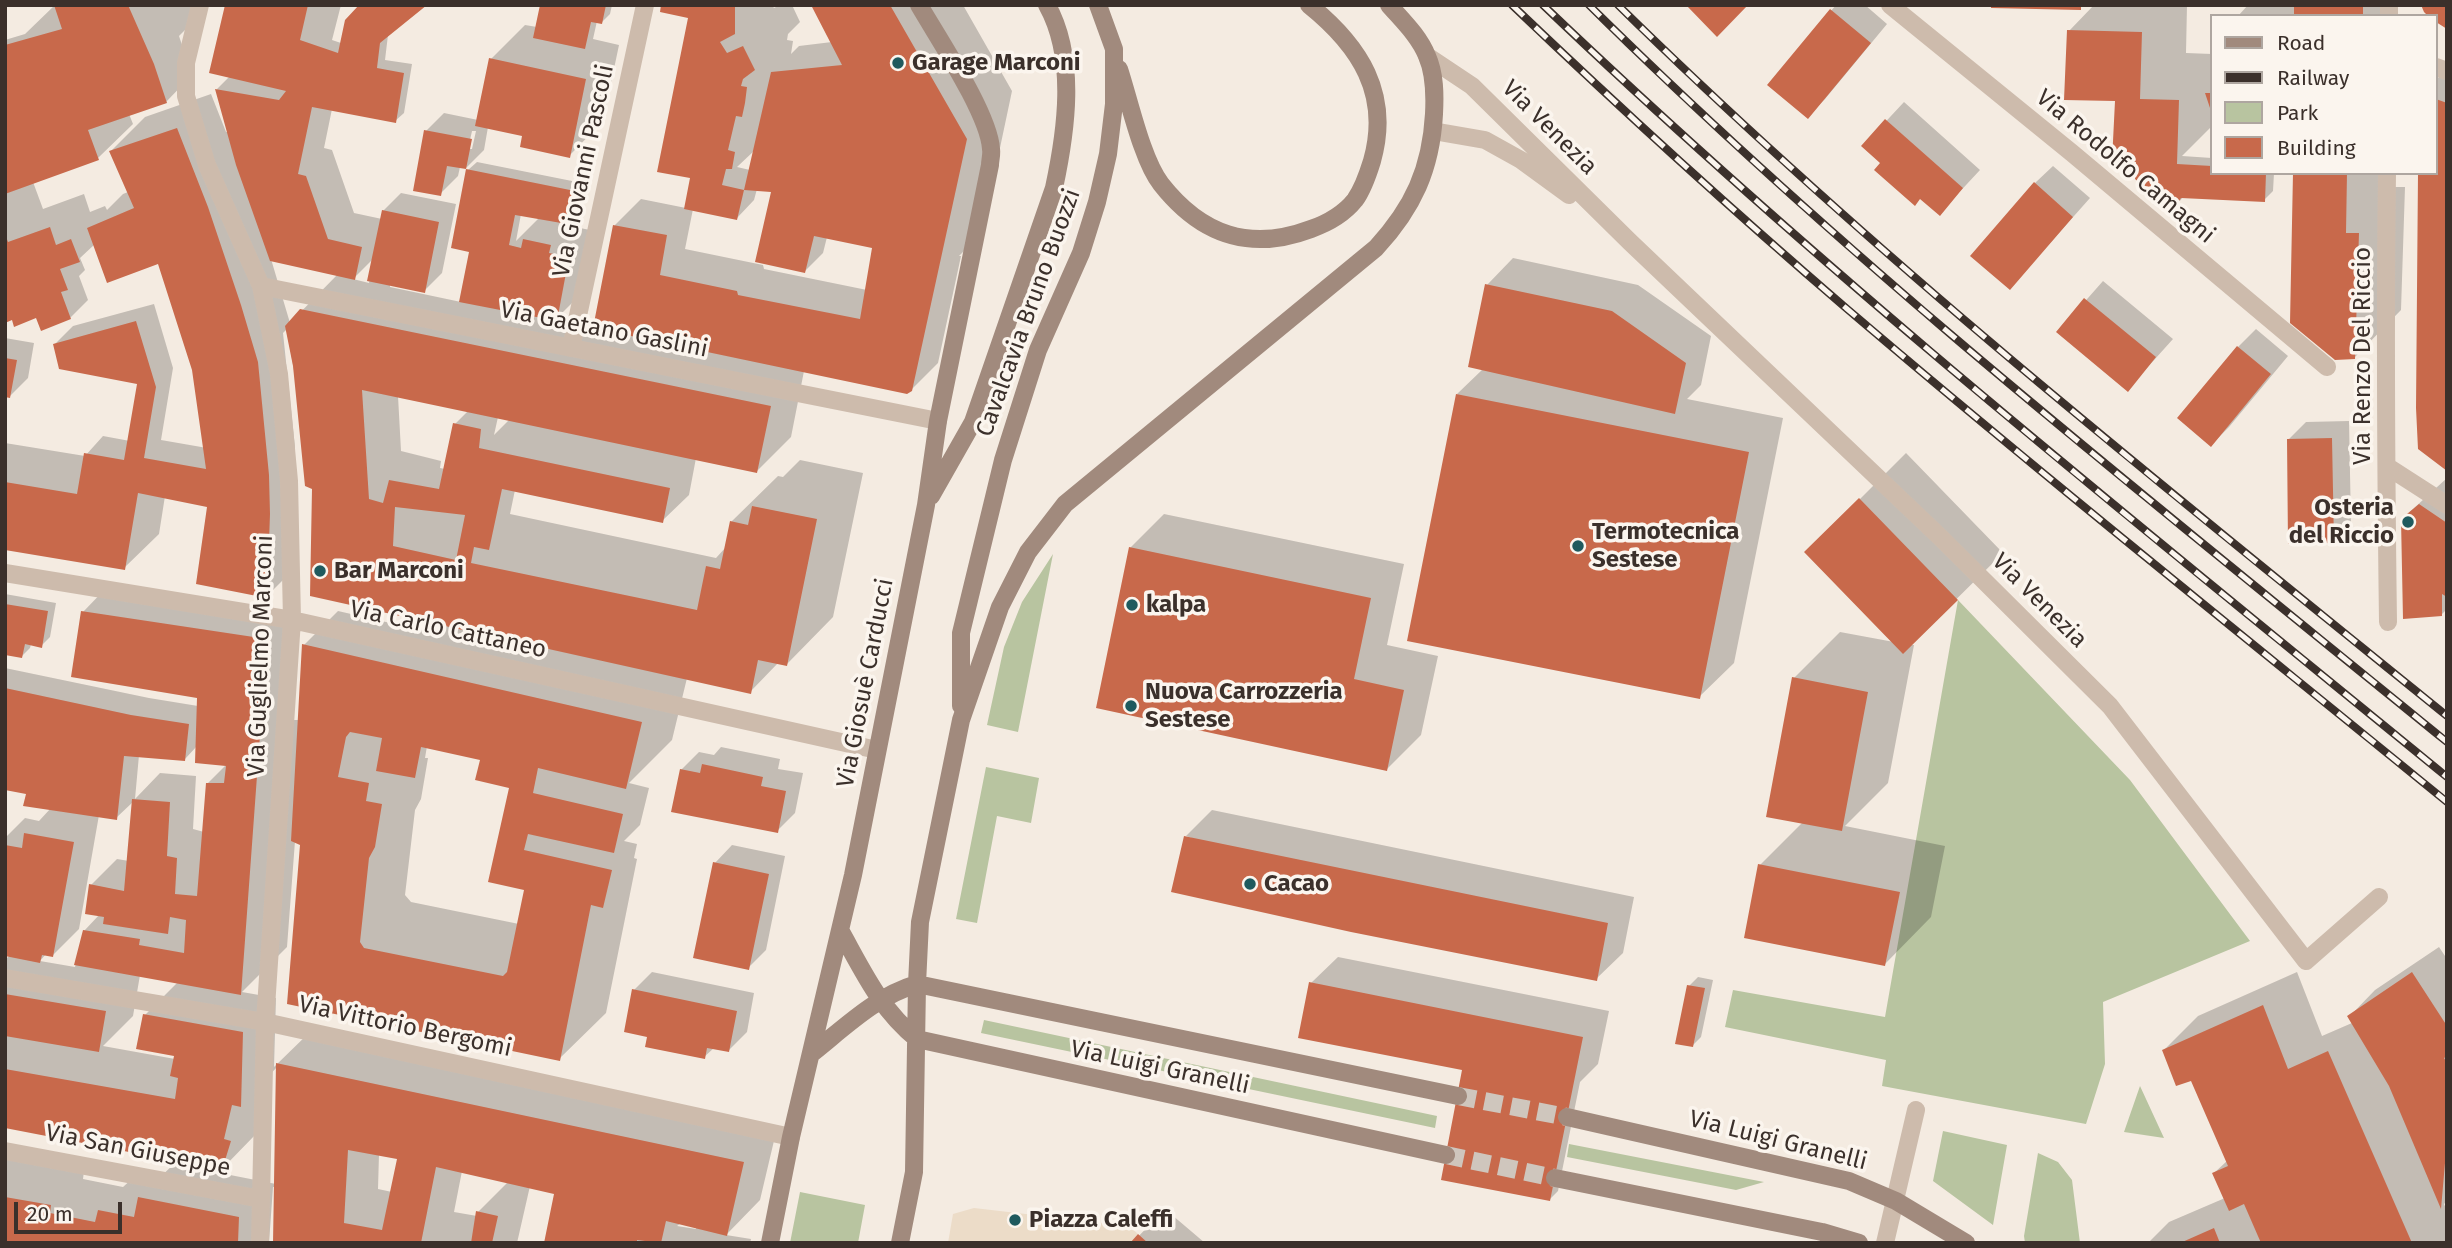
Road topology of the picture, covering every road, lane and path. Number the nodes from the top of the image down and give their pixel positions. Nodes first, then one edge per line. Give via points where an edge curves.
1 (200, 5) edge
2 (645, 5) edge
3 (919, 5) edge
4 (1047, 5) edge
5 (1098, 5) edge
6 (1309, 5) edge
7 (1389, 5) edge
8 (1890, 5) edge
9 (1114, 49) junction
10 (1427, 56) junction
11 (1433, 131) junction
12 (2388, 175) edge
13 (1630, 242) junction
14 (261, 286) junction
15 (571, 348) junction
16 (2326, 368) dead end
17 (938, 421) junction
18 (2388, 467) junction
19 (926, 505) junction
20 (2447, 505) edge
21 (5, 573) edge
22 (292, 620) junction
23 (2388, 622) dead end
24 (961, 720) junction
25 (877, 750) junction
26 (2379, 897) dead end
27 (840, 930) junction
28 (5, 978) edge
29 (916, 984) junction
30 (879, 1000) junction
31 (265, 1022) junction
32 (916, 1040) junction
33 (811, 1054) junction
34 (1458, 1096) tunnel mouth
35 (1916, 1110) dead end
36 (1567, 1117) tunnel mouth
37 (791, 1137) junction
38 (5, 1151) edge
39 (1446, 1155) tunnel mouth
40 (1555, 1178) tunnel mouth
41 (261, 1199) junction
42 (1896, 1201) junction
43 (260, 1243) edge
44 (770, 1243) edge
45 (900, 1243) edge
46 (1859, 1243) edge
47 (1885, 1243) edge
48 (1966, 1243) edge

1 - 14 street, Via Guglielmo Marconi via 186,64 186,96 207,165
2 - 15 street, Via Giovanni Pascoli
3 - 17 main road, Via Giosuè Carducci via 974,101 991,148
4 - 19 main road, Cavalcavia Bruno Buozzi via 1060,40 1066,77 1054,188 973,422
5 - 9 main road, Cavalcavia Bruno Buozzi
6 - 9 main road via 1333,24 1366,70 1376,93 1379,117 1376,149 1355,200 1332,221 1291,237 1242,239 1204,223 1182,207 1159,182
7 - 10 main road
8 - 16 street, Via Rodolfo Camagni
9 - 24 main road, Cavalcavia Bruno Buozzi via 1114,104 1097,202 1026,387 1003,460 961,633
10 - 11 main road via 1435,99
10 - 13 street, Via Venezia via 1472,86
11 - 13 street, Via Venezia via 1485,140 1521,160
11 - 24 main road via 1412,200 1376,248 1065,505 1028,552 1000,607
12 - 18 street, Via Renzo Del Riccio
13 - 26 street, Via Venezia via 2110,706 2306,961
14 - 15 street, Via Gaetano Gaslini
14 - 22 street, Via Guglielmo Marconi via 280,388 289,481
15 - 17 street, Via Gaetano Gaslini
17 - 19 main road, Via Giosuè Carducci
18 - 20 street
18 - 23 street, Via Renzo Del Riccio
19 - 25 main road, Via Giosuè Carducci
21 - 22 street, Via Carlo Cattaneo
22 - 25 street, Via Carlo Cattaneo
22 - 31 street, Via Guglielmo Marconi
24 - 29 main road via 920,922
25 - 27 main road, Via Giosuè Carducci
27 - 30 main road
27 - 33 main road, Via Giosuè Carducci
28 - 31 street, Via Vittorio Bergomi
29 - 30 main road
29 - 32 main road
29 - 34 main road, Via Luigi Granelli
30 - 32 main road
30 - 33 main road
31 - 37 street, Via Vittorio Bergomi
31 - 41 street, Via Guglielmo Marconi
32 - 39 main road, Via Luigi Granelli
32 - 45 main road via 914,1172
33 - 37 main road, Via Giosuè Carducci
35 - 42 street
36 - 42 main road, Via Luigi Granelli via 1814,1171
37 - 44 main road, Via Giosuè Carducci
38 - 41 street, Via San Giuseppe
40 - 46 main road
41 - 43 street, Via Guglielmo Marconi
42 - 47 street
42 - 48 main road, Via Luigi Granelli

